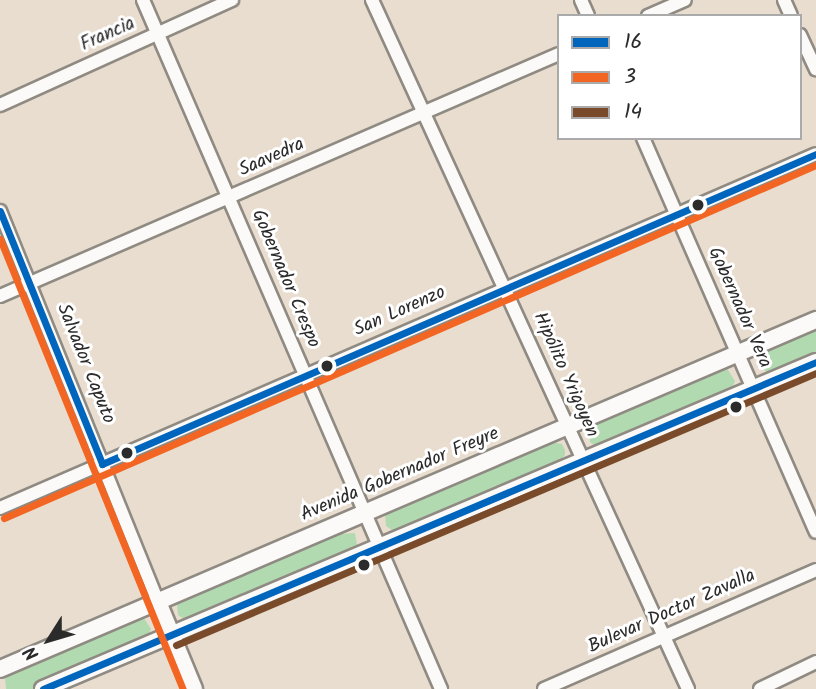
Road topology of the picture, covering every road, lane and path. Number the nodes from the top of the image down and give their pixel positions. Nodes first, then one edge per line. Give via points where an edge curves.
1 (143, 0) edge
2 (232, 0) edge
3 (372, 0) edge
4 (685, 0) edge
5 (653, 14) edge
6 (158, 34) junction
7 (802, 39) edge
8 (557, 55) edge
9 (816, 69) edge
10 (0, 105) edge
11 (424, 112) junction
12 (644, 140) edge
13 (816, 154) edge
14 (230, 198) junction
15 (0, 211) edge
16 (676, 213) junction
17 (30, 283) junction
18 (504, 287) junction
19 (0, 296) edge
20 (816, 320) edge
21 (739, 353) junction
22 (816, 362) edge
23 (304, 376) junction
24 (754, 389) junction
25 (567, 427) junction
26 (582, 463) junction
27 (102, 464) junction
28 (0, 508) edge
29 (365, 513) junction
30 (816, 532) edge
31 (379, 547) junction
32 (816, 570) edge
33 (158, 602) junction
34 (172, 635) junction
35 (664, 637) junction
36 (816, 662) edge
37 (0, 669) edge
38 (43, 689) edge
39 (194, 689) edge
40 (440, 689) edge
41 (544, 689) edge
42 (688, 689) edge
43 (760, 689) edge

1 - 6 street, Gobernador Crespo
2 - 6 street, Francia
3 - 11 street, Hipólito Yrigoyen
4 - 5 street
6 - 10 street, Francia
6 - 14 street, Gobernador Crespo
7 - 9 street
8 - 11 street, Saavedra
11 - 14 street, Saavedra
11 - 18 street, Hipólito Yrigoyen
12 - 16 street, Gobernador Vera
13 - 16 street, San Lorenzo
14 - 17 street, Saavedra
14 - 23 street, Gobernador Crespo
15 - 17 street, Salvador Caputo
16 - 18 street, San Lorenzo
16 - 21 street, Gobernador Vera
17 - 19 street, Saavedra
17 - 27 street, Salvador Caputo
18 - 23 street, San Lorenzo
18 - 25 street, Hipólito Yrigoyen
20 - 21 main road, Avenida Gobernador Freyre
21 - 24 street, Gobernador Vera
21 - 25 main road, Avenida Gobernador Freyre
22 - 24 main road
23 - 27 street, San Lorenzo
23 - 29 street, Gobernador Crespo
24 - 26 main road
24 - 30 street, Gobernador Vera
25 - 26 street, Hipólito Yrigoyen
25 - 29 main road, Avenida Gobernador Freyre
26 - 31 main road
26 - 35 street, Hipólito Yrigoyen
27 - 28 street, San Lorenzo
27 - 33 street, Salvador Caputo
29 - 31 street, Gobernador Crespo
29 - 33 main road, Avenida Gobernador Freyre
31 - 34 main road
31 - 40 street, Gobernador Crespo
32 - 35 street, Bulevar Doctor Zavalla
33 - 34 main road, Salvador Caputo
33 - 37 main road, Avenida Gobernador Freyre
34 - 38 main road
34 - 39 main road, Salvador Caputo
35 - 41 street, Bulevar Doctor Zavalla
35 - 42 street, Hipólito Yrigoyen
36 - 43 street

